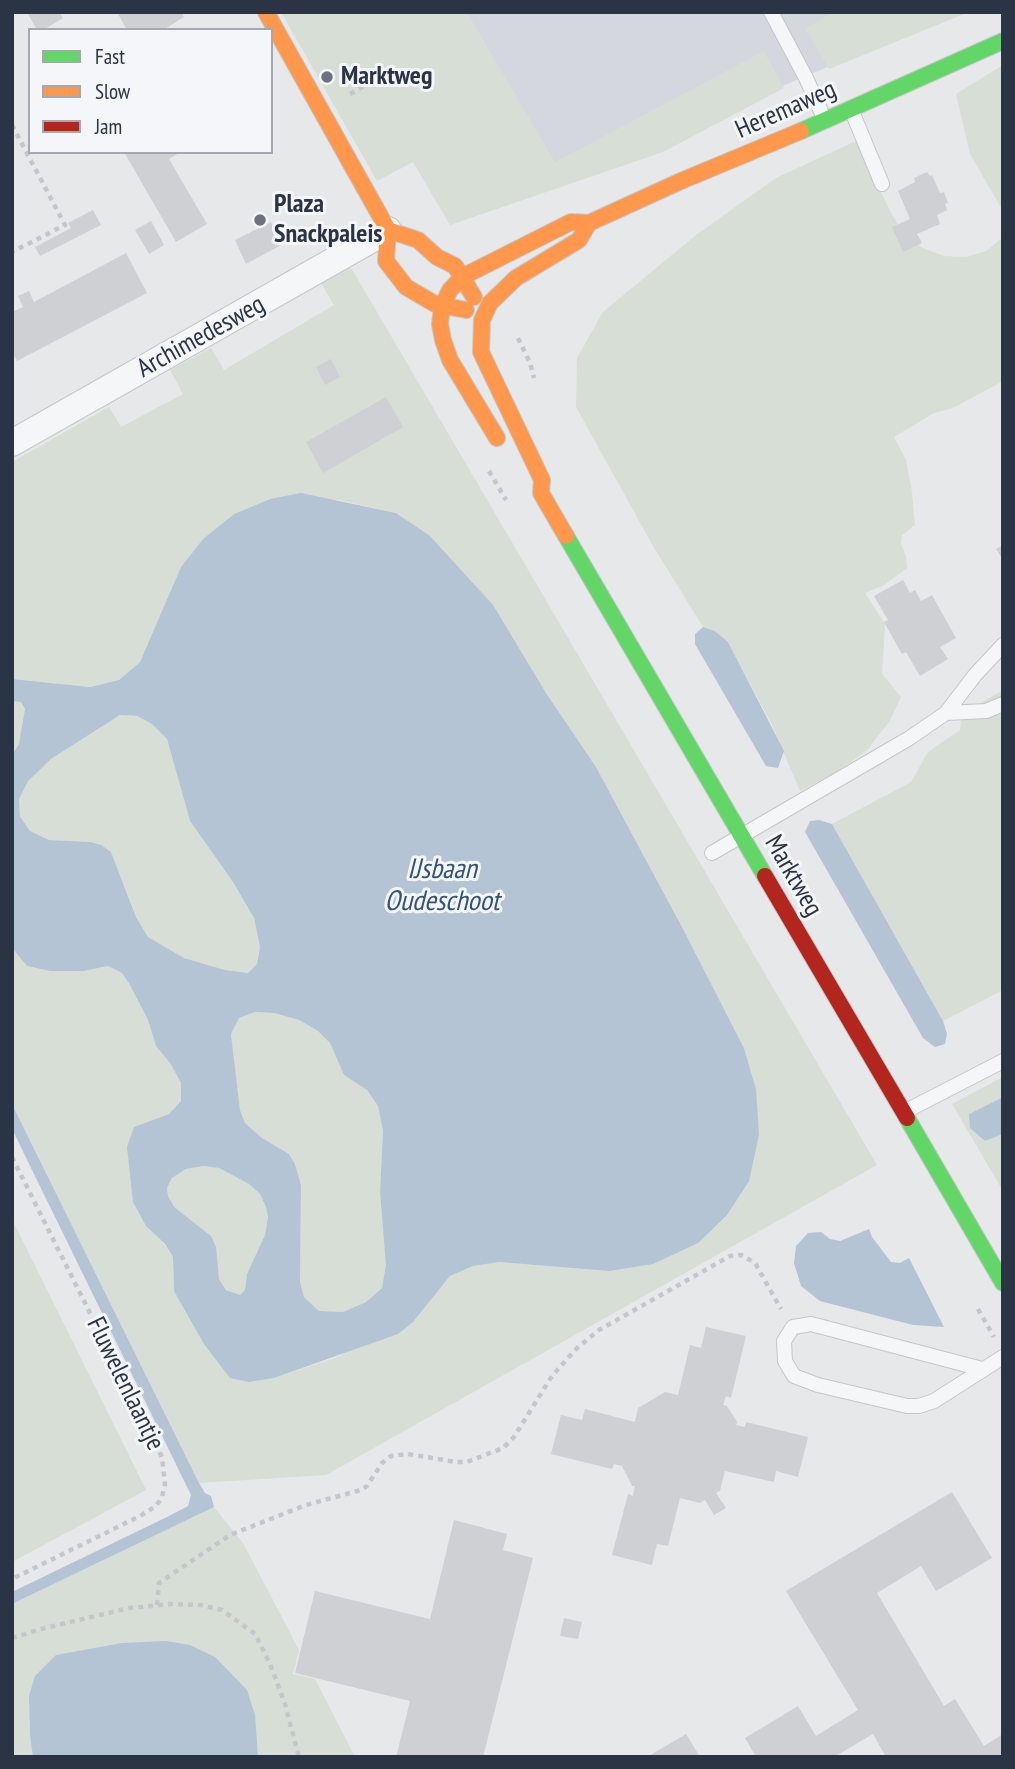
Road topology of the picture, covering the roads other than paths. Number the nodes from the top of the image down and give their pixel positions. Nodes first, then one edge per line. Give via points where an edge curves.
1 (266, 12) edge
2 (771, 12) edge
3 (1003, 41) edge
4 (850, 108) junction
5 (825, 119) junction
6 (882, 184) dead end
7 (589, 223) junction
8 (388, 230) junction
9 (462, 277) junction
10 (442, 306) junction
11 (484, 314) junction
12 (12, 443) edge
13 (505, 452) dead end
14 (1003, 645) edge
15 (1003, 704) edge
16 (946, 713) junction
17 (741, 836) junction
18 (712, 853) dead end
19 (1003, 1061) edge
20 (902, 1112) junction
21 (1003, 1283) edge
22 (1003, 1357) edge
23 (982, 1369) junction

1 - 8 street
2 - 5 lane
3 - 4 street, Heremaweg
4 - 5 street, Heremaweg
4 - 6 lane
5 - 7 street, Heremaweg
7 - 9 street, Heremaweg via 571,222
7 - 11 street, Heremaweg via 579,240 516,278
8 - 9 street via 418,240
8 - 10 street via 386,261 401,283
8 - 12 street, Archimedesweg
9 - 10 street, Heremaweg
9 - 11 street
10 - 11 street
10 - 13 street via 441,333 450,360
11 - 17 street, Marktweg via 481,352 541,480 535,490
14 - 16 lane
15 - 16 lane via 986,711
16 - 17 lane
17 - 18 lane
17 - 20 street, Marktweg
19 - 20 lane
20 - 21 street, Marktweg
22 - 23 lane
23 - 23 lane via 928,1404 908,1406 794,1376 787,1366 784,1341 793,1327 818,1325

